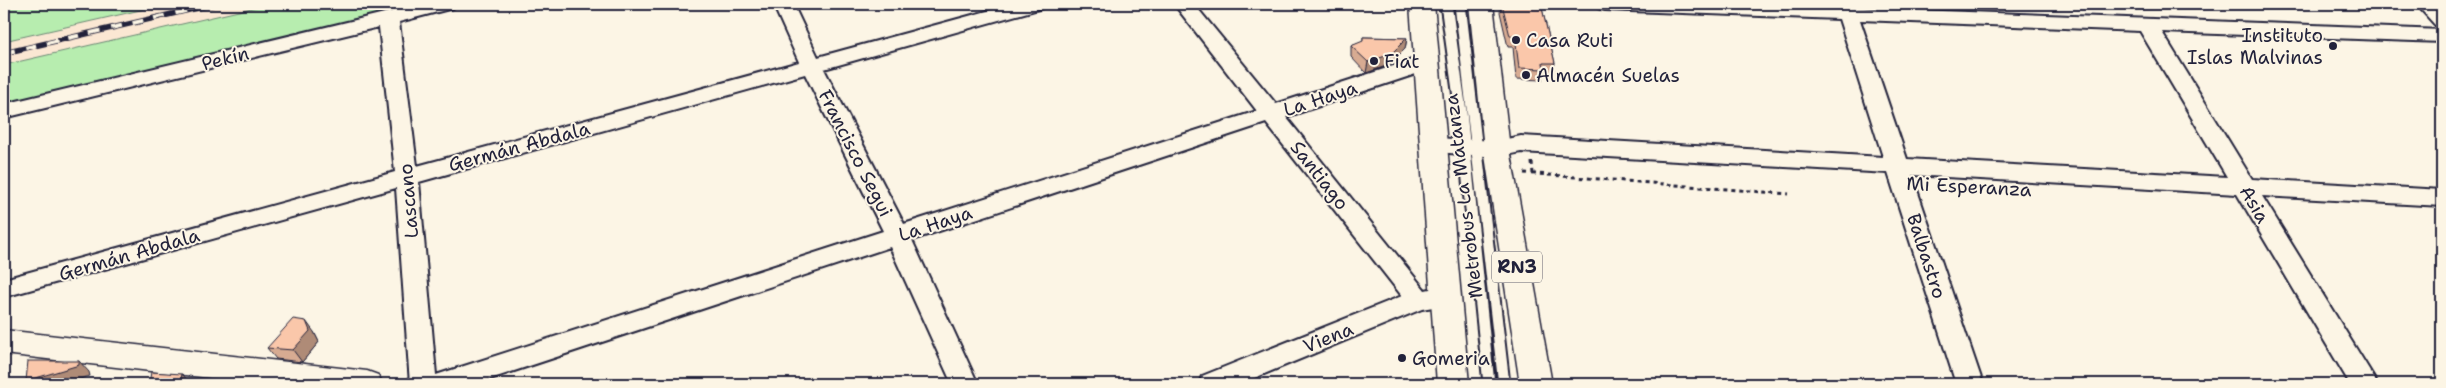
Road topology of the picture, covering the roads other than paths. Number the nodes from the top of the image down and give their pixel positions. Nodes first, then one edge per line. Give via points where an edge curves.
1 (446, 4) edge
2 (783, 4) edge
3 (1035, 4) edge
4 (1184, 4) edge
5 (1422, 4) edge
6 (1446, 4) edge
7 (1460, 4) edge
8 (1481, 4) edge
9 (1605, 4) edge
10 (2426, 4) edge
11 (1848, 14) junction
12 (388, 18) junction
13 (2442, 21) edge
14 (2146, 24) junction
15 (2442, 36) edge
16 (1426, 63) junction
17 (812, 66) junction
18 (4, 111) edge
19 (1272, 114) junction
20 (1434, 146) junction
21 (1485, 154) junction
22 (1900, 175) junction
23 (406, 176) junction
24 (2249, 195) junction
25 (2442, 198) edge
26 (2442, 212) edge
27 (897, 235) junction
28 (4, 288) edge
29 (1433, 298) junction
30 (4, 342) edge
31 (366, 384) edge
32 (422, 384) edge
33 (443, 384) edge
34 (965, 384) edge
35 (1212, 384) edge
36 (1453, 384) edge
37 (1489, 384) edge
38 (1504, 384) edge
39 (1536, 384) edge
40 (1969, 384) edge
41 (2364, 384) edge

1 - 12 street, Pekín
2 - 17 street, Francisco Segui
3 - 17 street, Germán Abdala
4 - 19 street, Santiago
5 - 16 main road
6 - 21 lane, Metrobus La Matanza
7 - 21 lane, Metrobus La Matanza
8 - 21 main road, RN3
9 - 11 street
10 - 13 street
11 - 14 street
11 - 22 street, Balbastro
12 - 18 street, Pekín
12 - 23 street, Lascano
14 - 15 street
14 - 24 street, Asia
16 - 19 street, La Haya
16 - 20 main road
17 - 23 street, Germán Abdala
17 - 27 street, Francisco Segui
19 - 27 street, La Haya
19 - 29 street, Santiago
20 - 21 street, Mi Esperanza
20 - 29 main road
21 - 22 street, Mi Esperanza via 1532,160
21 - 37 lane, Metrobus La Matanza
21 - 38 lane, Metrobus La Matanza
21 - 39 main road, RN3
22 - 24 street, Mi Esperanza
22 - 40 street, Balbastro
23 - 28 street, Germán Abdala
23 - 32 street, Lascano
24 - 25 street, Mi Esperanza
24 - 26 street, Mi Esperanza
24 - 41 street, Asia
27 - 33 street, La Haya
27 - 34 street, Francisco Segui
29 - 35 street, Viena
29 - 36 main road
30 - 31 main road

